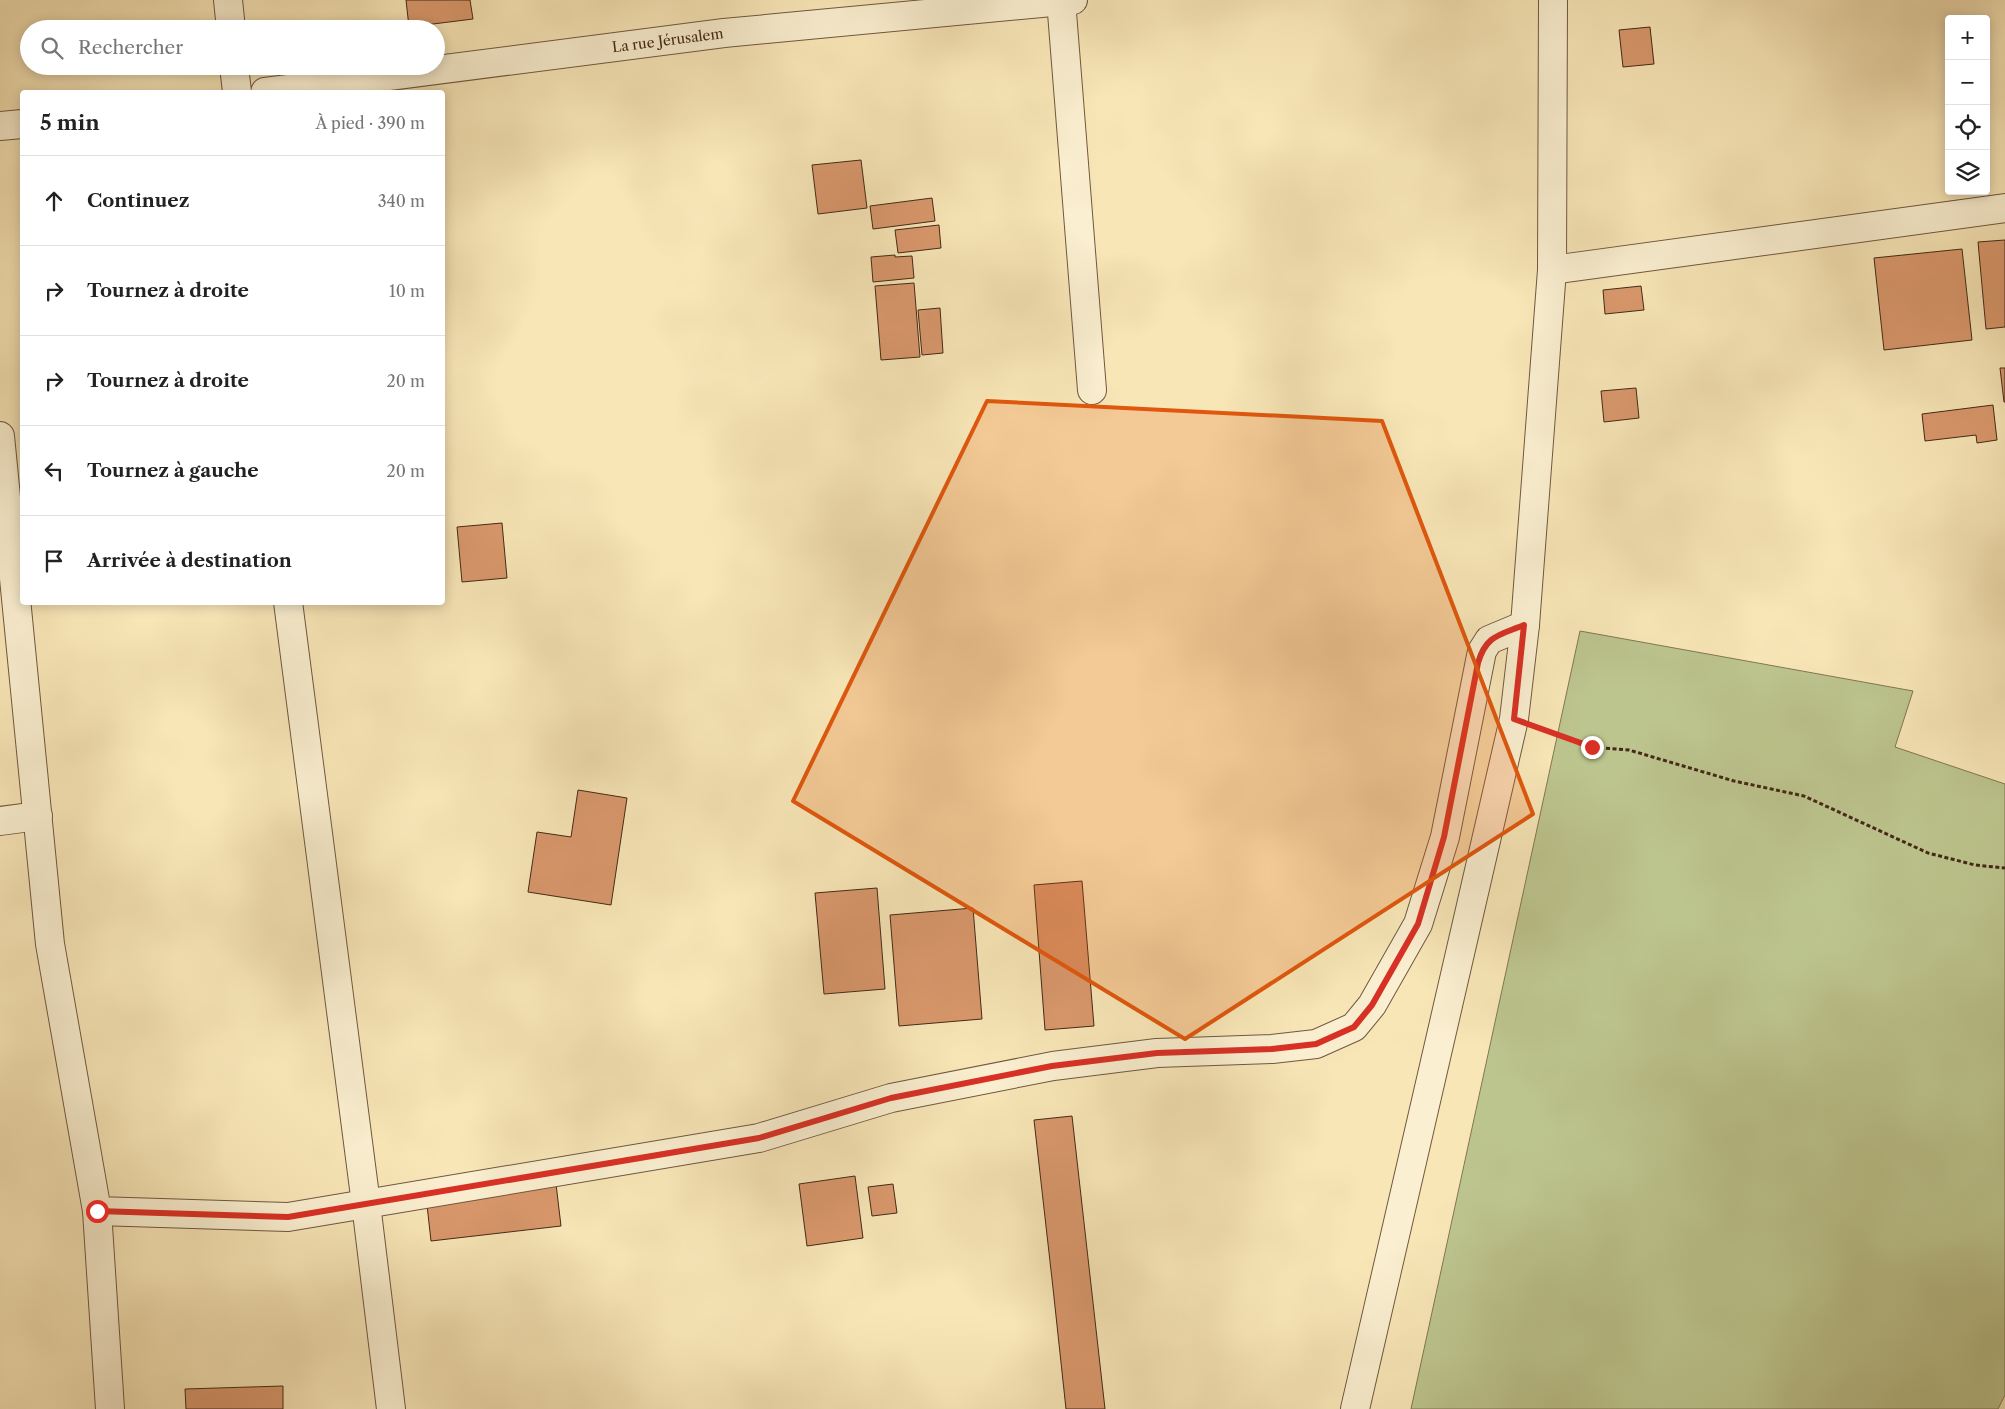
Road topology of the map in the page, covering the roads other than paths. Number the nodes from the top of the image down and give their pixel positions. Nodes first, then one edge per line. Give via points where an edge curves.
1 (228, 0) edge
2 (1065, 0) edge
3 (1553, 0) edge
4 (230, 20) edge
5 (445, 69) edge
6 (235, 75) edge
7 (397, 75) edge
8 (237, 90) edge
9 (281, 90) edge
10 (20, 124) edge
11 (0, 126) edge
12 (2005, 208) edge
13 (1552, 270) junction
14 (1092, 390) dead end
15 (0, 436) edge
16 (288, 605) edge
17 (1524, 625) junction
18 (38, 816) junction
19 (0, 821) edge
20 (366, 1204) junction
21 (97, 1211) junction
22 (110, 1409) edge
23 (391, 1409) edge
24 (1355, 1409) edge

1 - 4 street
2 - 5 street, La rue Jérusalem via 724,33
2 - 14 street
3 - 13 street
6 - 8 street
7 - 9 street, La rue Jérusalem
10 - 11 street
12 - 13 street
13 - 17 street
15 - 18 street
16 - 20 street
17 - 20 street via 1489,640 1482,651 1444,837 1418,924 1372,1005 1354,1027 1316,1044 1272,1049 1157,1053 1052,1066 891,1098 759,1138
17 - 24 street via 1514,719
18 - 19 street
18 - 21 street via 50,944
20 - 21 street via 288,1217
20 - 23 street
21 - 22 street

